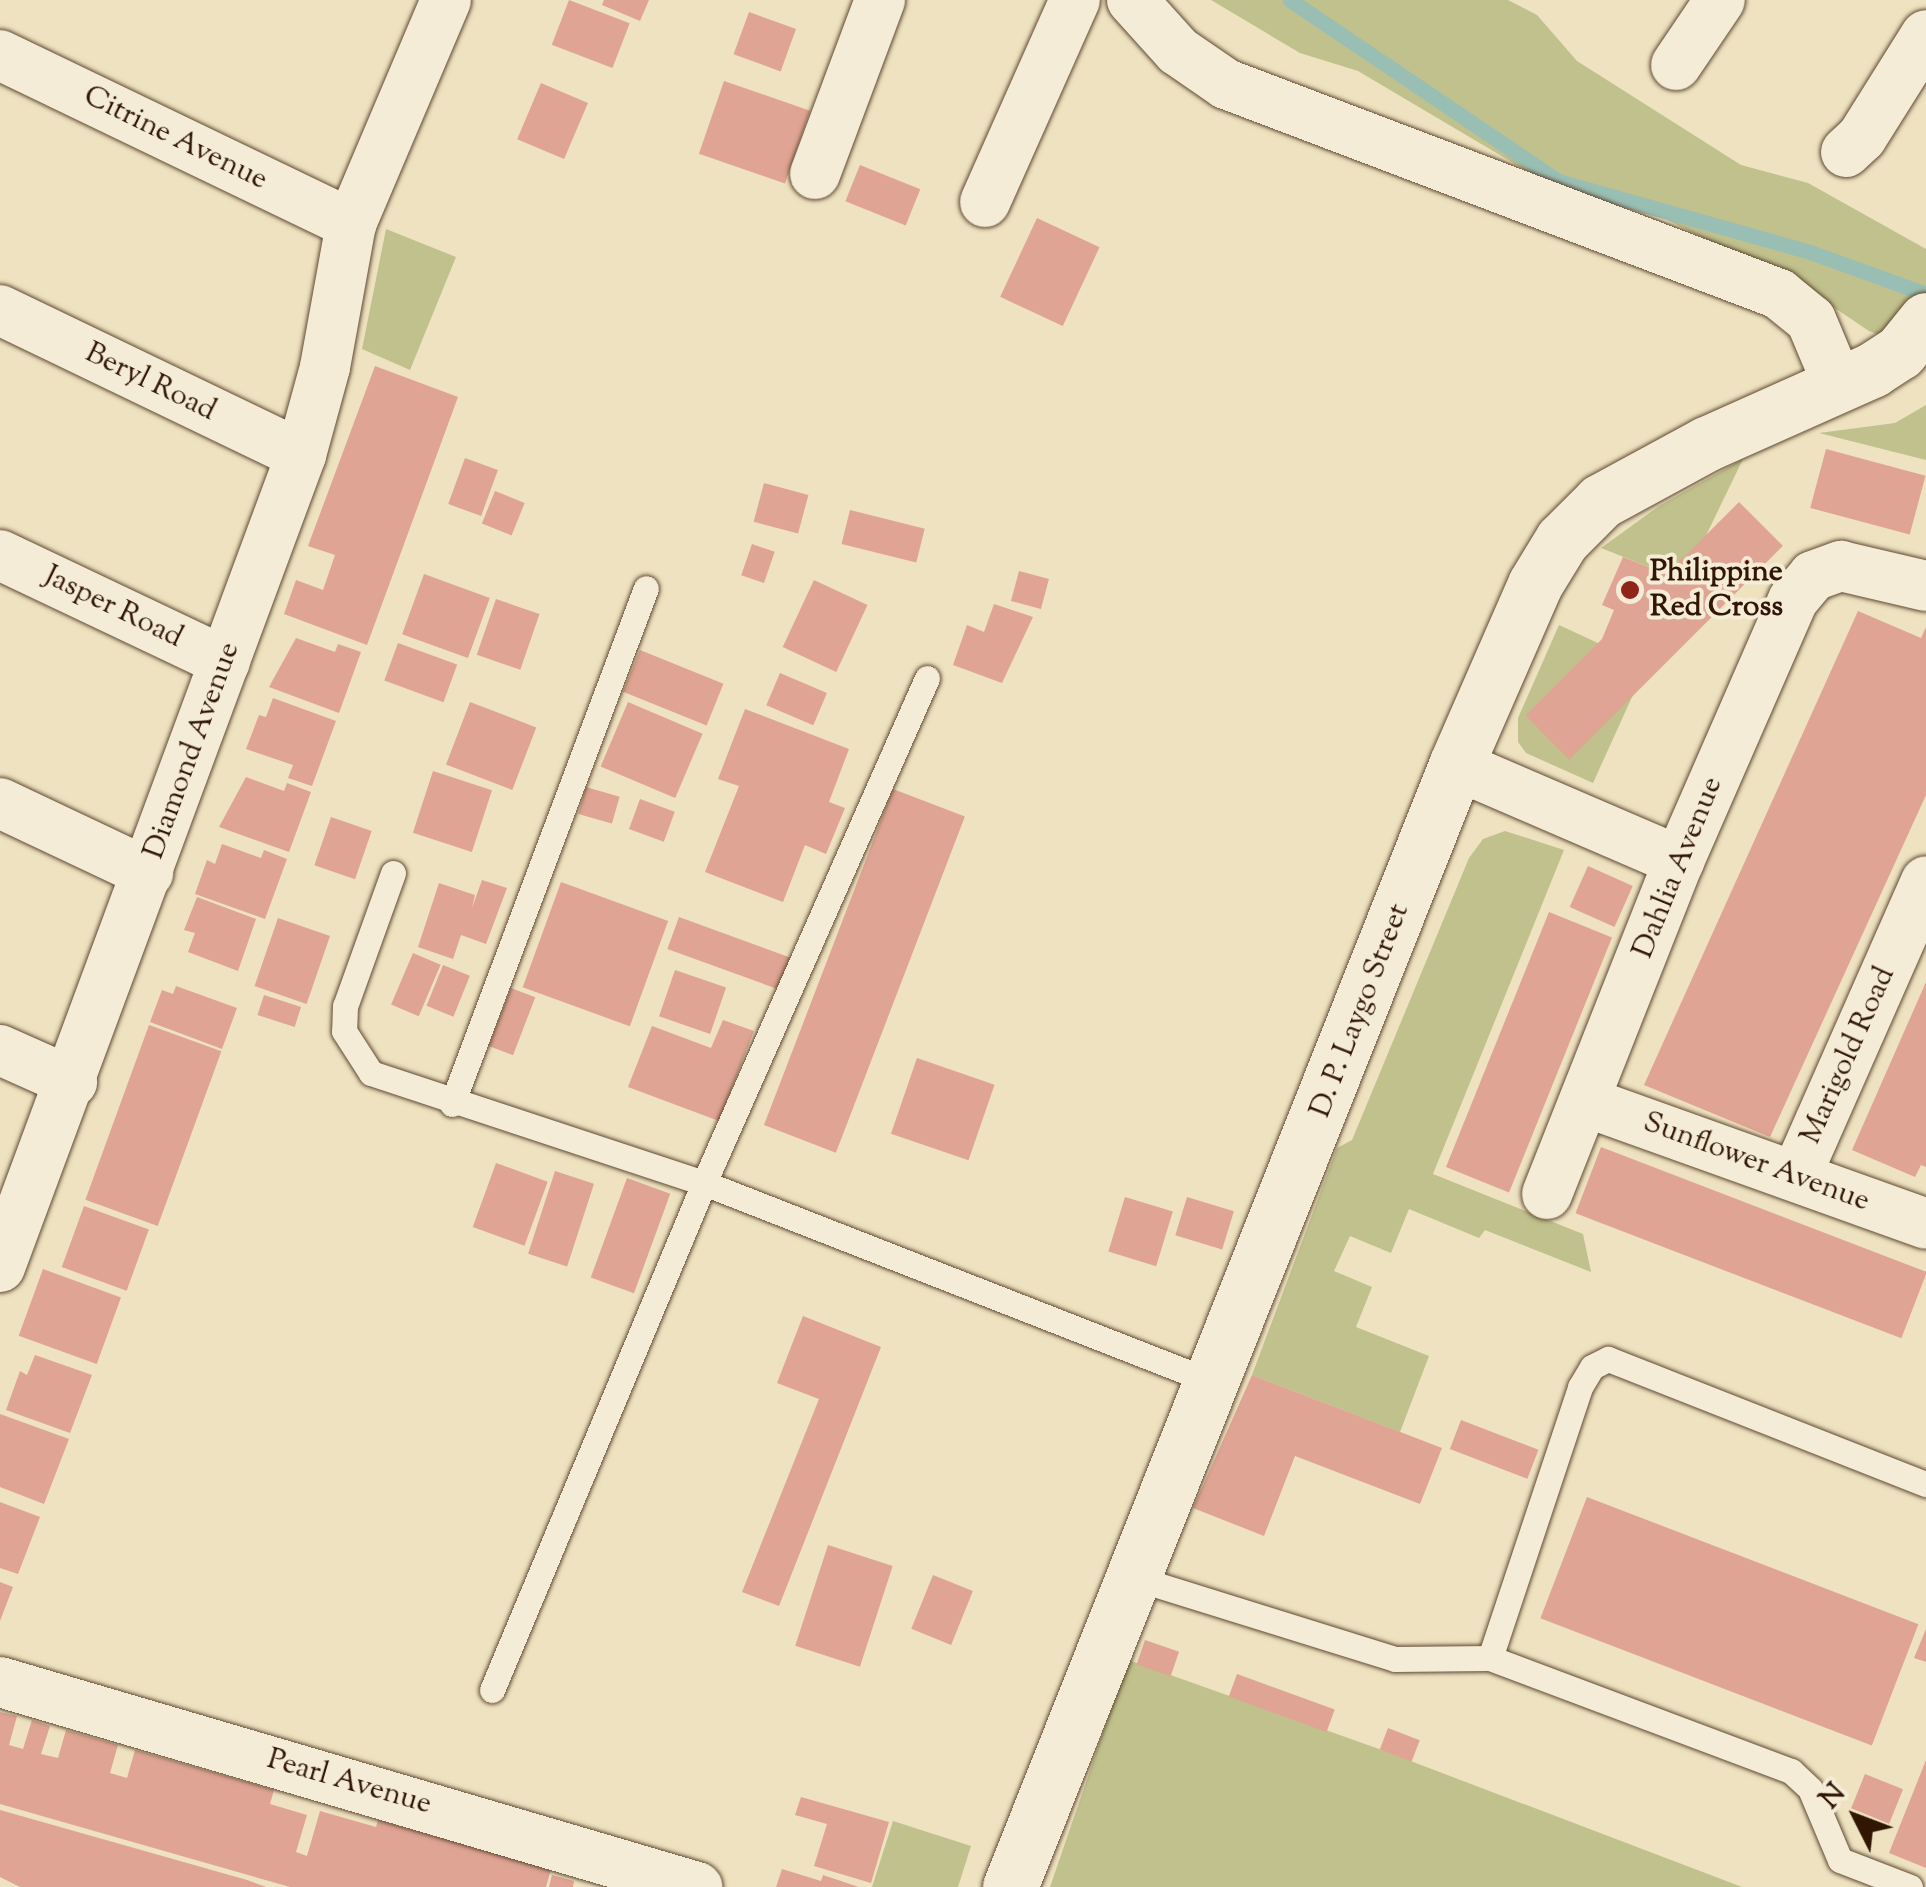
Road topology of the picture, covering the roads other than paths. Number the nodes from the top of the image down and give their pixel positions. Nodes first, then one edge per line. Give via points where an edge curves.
1 (880, 0) edge
2 (1075, 0) edge
3 (1132, 0) edge
4 (1720, 0) edge
5 (438, 3) edge
6 (1926, 35) edge
7 (0, 55) edge
8 (1676, 65) dead end
9 (1846, 152) dead end
10 (814, 174) dead end
11 (985, 202) dead end
12 (351, 224) junction
13 (0, 310) edge
14 (1924, 323) edge
15 (1840, 386) junction
16 (301, 455) junction
17 (0, 555) edge
18 (1926, 586) edge
19 (646, 588) dead end
20 (225, 662) junction
21 (927, 678) dead end
22 (1456, 766) junction
23 (0, 803) edge
24 (1678, 862) junction
25 (148, 873) junction
26 (393, 873) dead end
27 (1926, 881) edge
28 (0, 1050) edge
29 (72, 1082) junction
30 (1586, 1102) junction
31 (452, 1104) junction
32 (1796, 1176) junction
33 (704, 1183) junction
34 (1547, 1194) dead end
35 (1926, 1224) edge
36 (0, 1268) edge
37 (1215, 1383) junction
38 (1926, 1484) edge
39 (1135, 1578) junction
40 (1490, 1658) junction
41 (0, 1682) edge
42 (492, 1690) dead end
43 (697, 1887) edge
44 (1010, 1887) edge
45 (1910, 1887) edge

1 - 10 street
2 - 11 street
3 - 15 street via 1178,51 1226,84 1779,294 1811,320
4 - 8 street
5 - 12 street, Diamond Avenue
6 - 9 street
7 - 12 street, Citrine Avenue
12 - 16 street, Diamond Avenue via 326,367
13 - 16 street, Beryl Road
14 - 15 main road, D. P. Laygo Street via 1900,352
15 - 22 main road, D. P. Laygo Street via 1706,444 1600,501 1562,540 1536,584
16 - 20 street, Diamond Avenue
17 - 20 street, Jasper Road
18 - 24 street, Dahlia Avenue via 1841,566 1813,576 1793,600
19 - 31 lane
20 - 25 street, Diamond Avenue
21 - 33 lane
22 - 24 street
22 - 37 main road, D. P. Laygo Street
23 - 25 street
24 - 30 street, Dahlia Avenue
25 - 29 street, Diamond Avenue
26 - 31 lane via 345,1006 344,1031 371,1073
27 - 32 street, Marigold Road
28 - 29 street
29 - 36 street, Diamond Avenue
30 - 32 street, Sunflower Avenue
30 - 34 street, Dahlia Avenue
31 - 33 lane
32 - 35 street, Sunflower Avenue
33 - 37 lane
33 - 42 lane
37 - 39 main road, D. P. Laygo Street
38 - 40 lane via 1608,1359 1580,1387
39 - 40 lane via 1395,1659
39 - 44 main road, D. P. Laygo Street
40 - 45 lane via 1791,1771 1810,1789 1840,1860
41 - 43 street, Pearl Avenue

